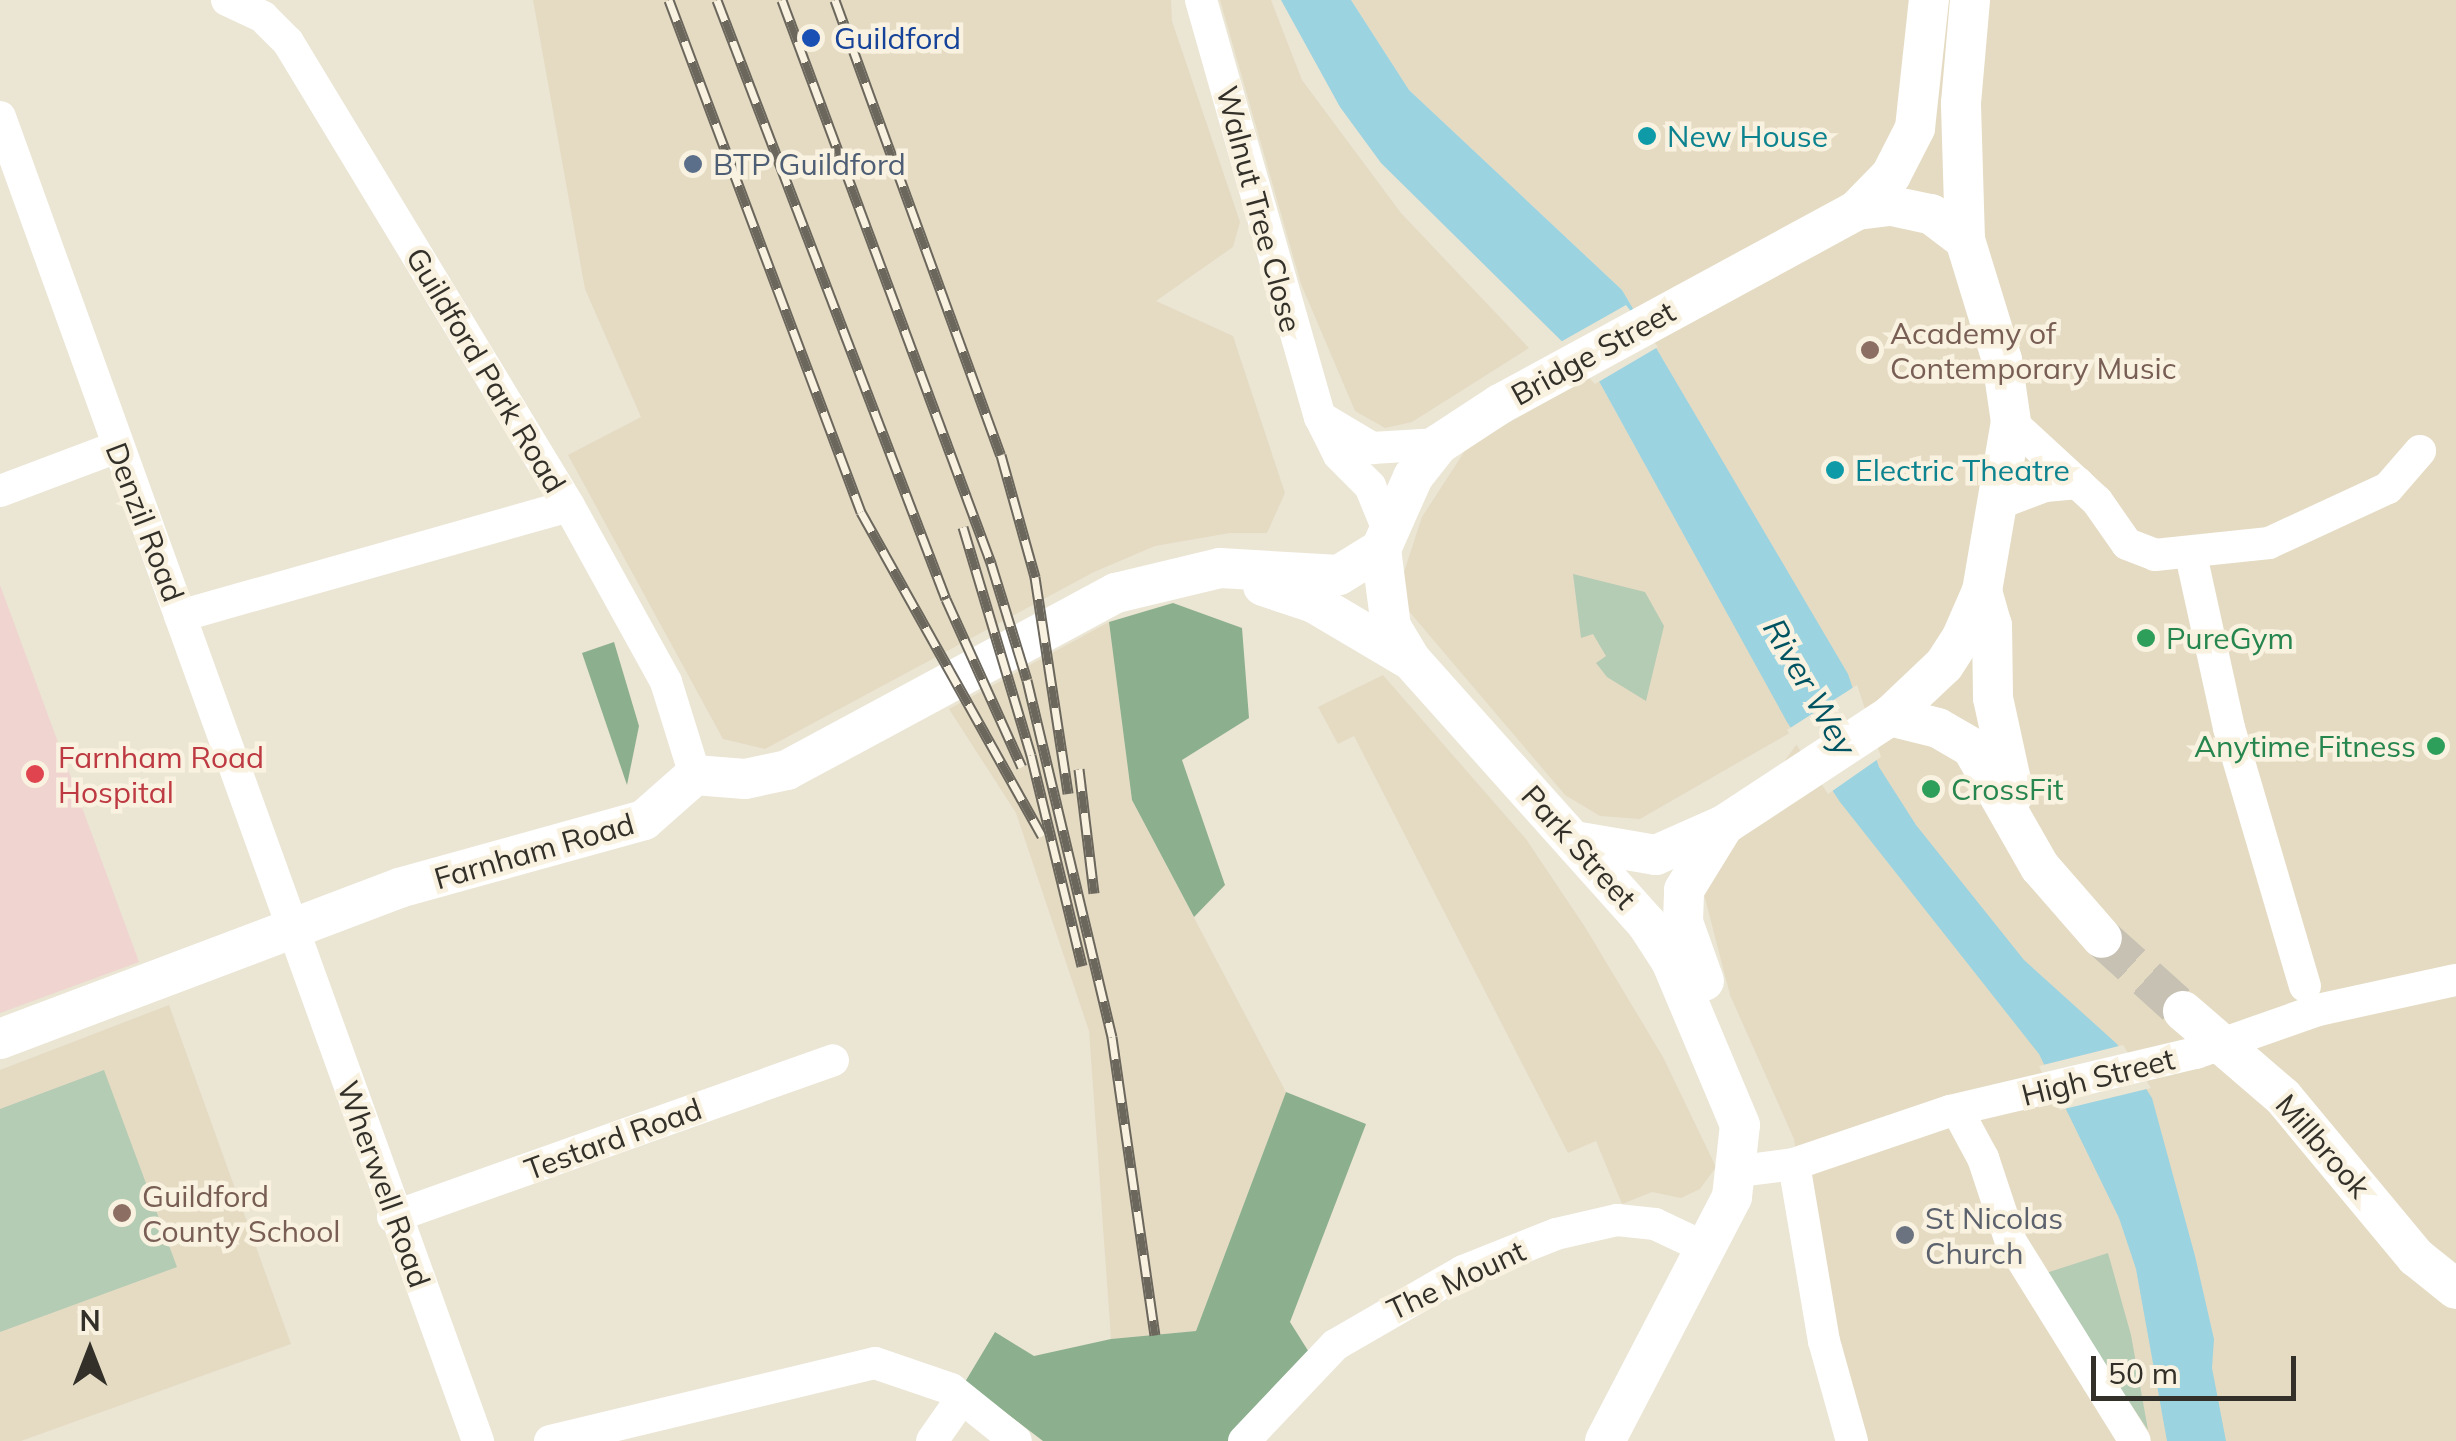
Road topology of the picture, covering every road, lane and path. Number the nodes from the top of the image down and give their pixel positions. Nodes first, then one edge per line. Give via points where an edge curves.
1 (227, 0) edge
2 (1202, 0) edge
3 (1929, 0) edge
4 (1970, 0) edge
5 (0, 117) edge
6 (1857, 210) junction
7 (1965, 240) junction
8 (1320, 418) junction
9 (2011, 422) junction
10 (1439, 444) junction
11 (117, 447) junction
12 (2420, 451) dead end
13 (2078, 484) junction
14 (0, 490) edge
15 (2000, 503) junction
16 (569, 506) junction
17 (1384, 538) junction
18 (2193, 564) dead end
19 (1186, 578) junction
20 (1982, 591) junction
21 (180, 616) junction
22 (1411, 660) junction
23 (1890, 716) junction
24 (695, 775) junction
25 (1724, 825) junction
26 (2022, 831) junction
27 (1574, 841) junction
28 (294, 926) junction
29 (2102, 938) tunnel mouth
30 (2456, 980) edge
31 (2306, 986) dead end
32 (2183, 1010) tunnel mouth
33 (0, 1039) edge
34 (2208, 1049) junction
35 (833, 1060) dead end
36 (1979, 1106) junction
37 (1740, 1125) junction
38 (1794, 1164) junction
39 (1740, 1171) junction
40 (394, 1218) junction
41 (1708, 1249) junction
42 (2456, 1288) edge
43 (962, 1398) junction
44 (478, 1441) edge
45 (550, 1441) edge
46 (932, 1441) edge
47 (1016, 1441) edge
48 (1244, 1441) edge
49 (1604, 1441) edge
50 (1852, 1441) edge
51 (2135, 1441) edge

1 - 16 street, Guildford Park Road via 263,17 288,42
2 - 8 street, Walnut Tree Close
3 - 6 main road via 1915,128 1891,175
4 - 7 main road via 1961,103
5 - 11 street, Denzil Road
6 - 7 main road via 1892,206 1931,214
6 - 10 main road, Bridge Street via 1560,370
7 - 9 main road via 2002,360
8 - 10 street via 1372,448
8 - 17 street, Walnut Tree Close via 1339,454 1370,486
9 - 13 street
9 - 15 main road
10 - 17 main road, Bridge Street
11 - 14 street
11 - 21 street, Denzil Road
12 - 13 street via 2388,488 2269,543 2156,556 2127,544
13 - 15 street via 2046,486
15 - 20 main road
16 - 21 street
16 - 24 street, Guildford Park Road via 666,682
17 - 19 main road via 1339,575 1251,566
17 - 22 main road, Park Street via 1390,626
18 - 31 street via 2228,728
19 - 22 main road via 1230,579 1290,593
19 - 24 main road via 1096,601 824,751 758,777
20 - 23 main road via 1944,665
20 - 26 main road via 1992,625 1993,698
21 - 28 street, Denzil Road
22 - 27 main road, Park Street
23 - 25 main road
23 - 26 main road via 1938,728 1972,748
24 - 28 main road, Farnham Road via 644,820 399,888
25 - 27 main road via 1656,854
25 - 37 main road via 1684,890 1682,922 1736,1063
26 - 29 main road via 2040,867
27 - 37 main road, Park Street via 1671,961
28 - 33 main road, Farnham Road
28 - 40 street, Wherwell Road
30 - 34 street, High Street via 2318,1010
32 - 34 main road, Millbrook
34 - 36 street, High Street
34 - 42 main road, Millbrook via 2283,1097 2416,1257
35 - 40 street, Testard Road
36 - 38 street, High Street
36 - 51 street via 1983,1158 2011,1242
37 - 39 main road, Park Street
38 - 39 street, High Street
38 - 50 street via 1824,1341
39 - 41 main road
40 - 44 street, Wherwell Road
41 - 48 street, The Mount via 1656,1224 1616,1220 1578,1227 1461,1272 1335,1346
41 - 49 main road
43 - 45 street via 932,1380 875,1363
43 - 46 street
43 - 47 street

